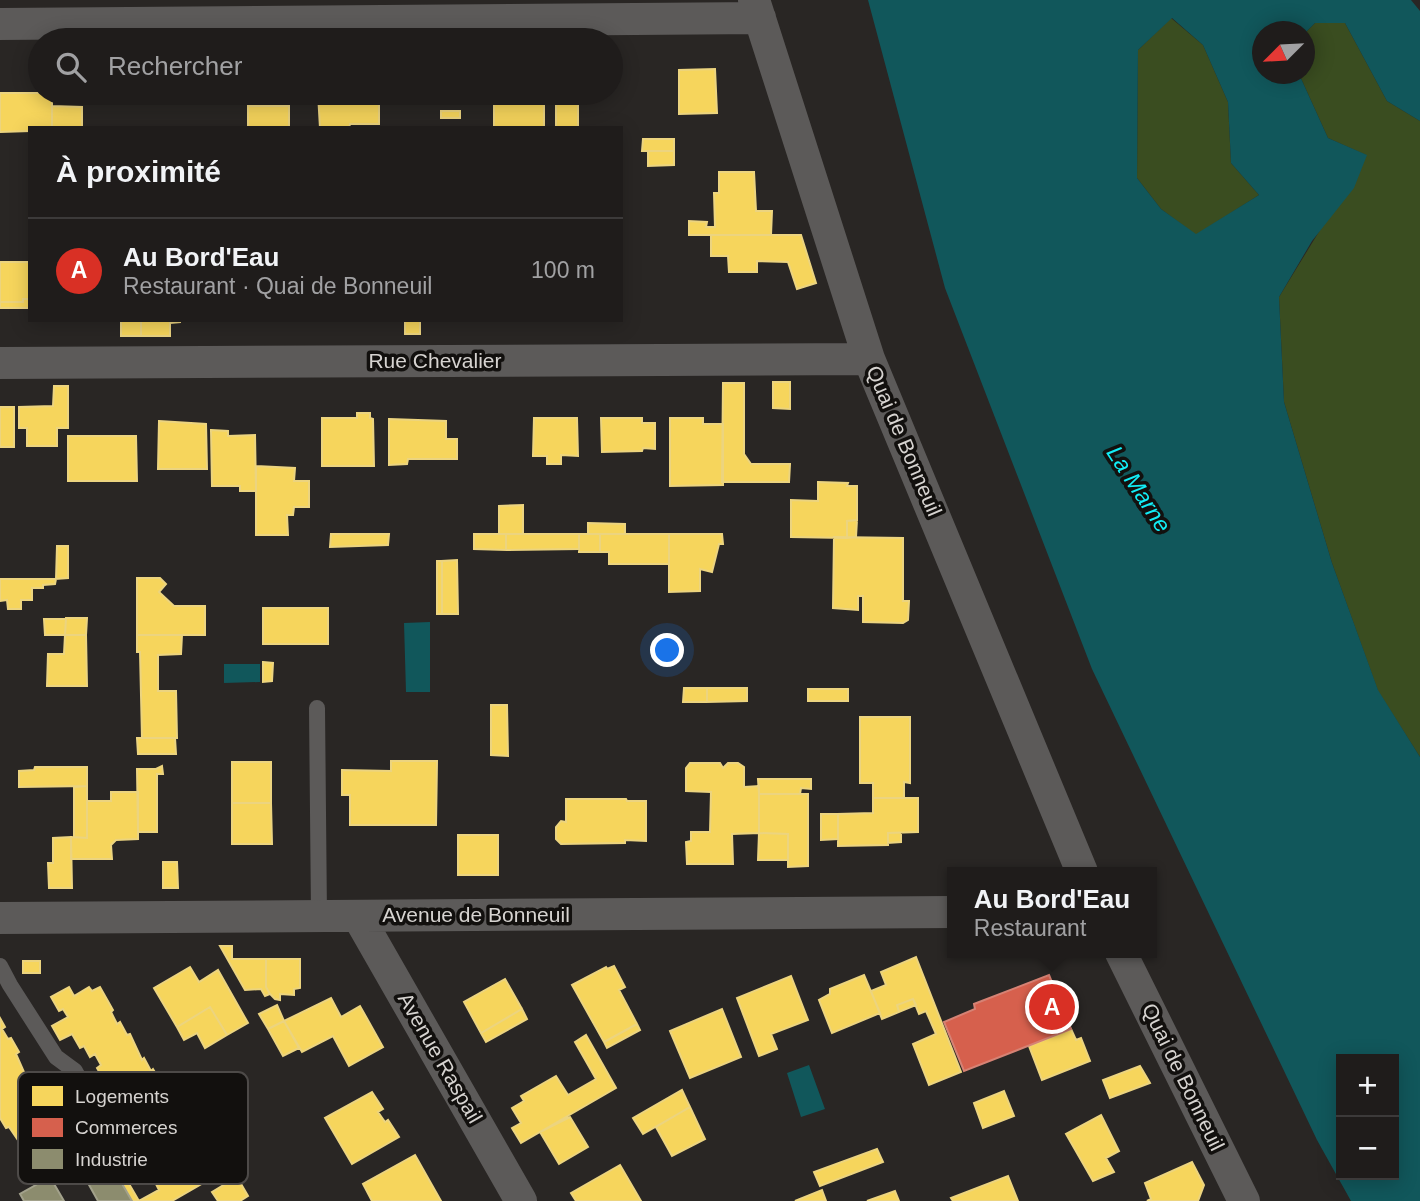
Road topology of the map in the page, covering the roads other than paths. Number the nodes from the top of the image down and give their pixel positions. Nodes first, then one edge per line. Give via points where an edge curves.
1 (757, 9) edge
2 (0, 24) edge
3 (869, 359) junction
4 (0, 363) edge
5 (317, 708) dead end
6 (1080, 867) edge
7 (947, 912) edge
8 (319, 916) junction
9 (358, 916) junction
10 (0, 918) edge
11 (1123, 958) edge
12 (0, 966) edge
13 (76, 1072) edge
14 (521, 1201) edge
15 (1244, 1201) edge

1 - 2 street
1 - 3 street, Quai de Bonneuil
3 - 4 street, Rue Chevalier
3 - 6 street, Quai de Bonneuil
5 - 8 lane
7 - 9 street, Avenue de Bonneuil
8 - 9 street, Avenue de Bonneuil
8 - 10 street, Avenue de Bonneuil
9 - 14 street, Avenue Raspail
11 - 15 street, Quai de Bonneuil
12 - 13 lane via 56,1057

